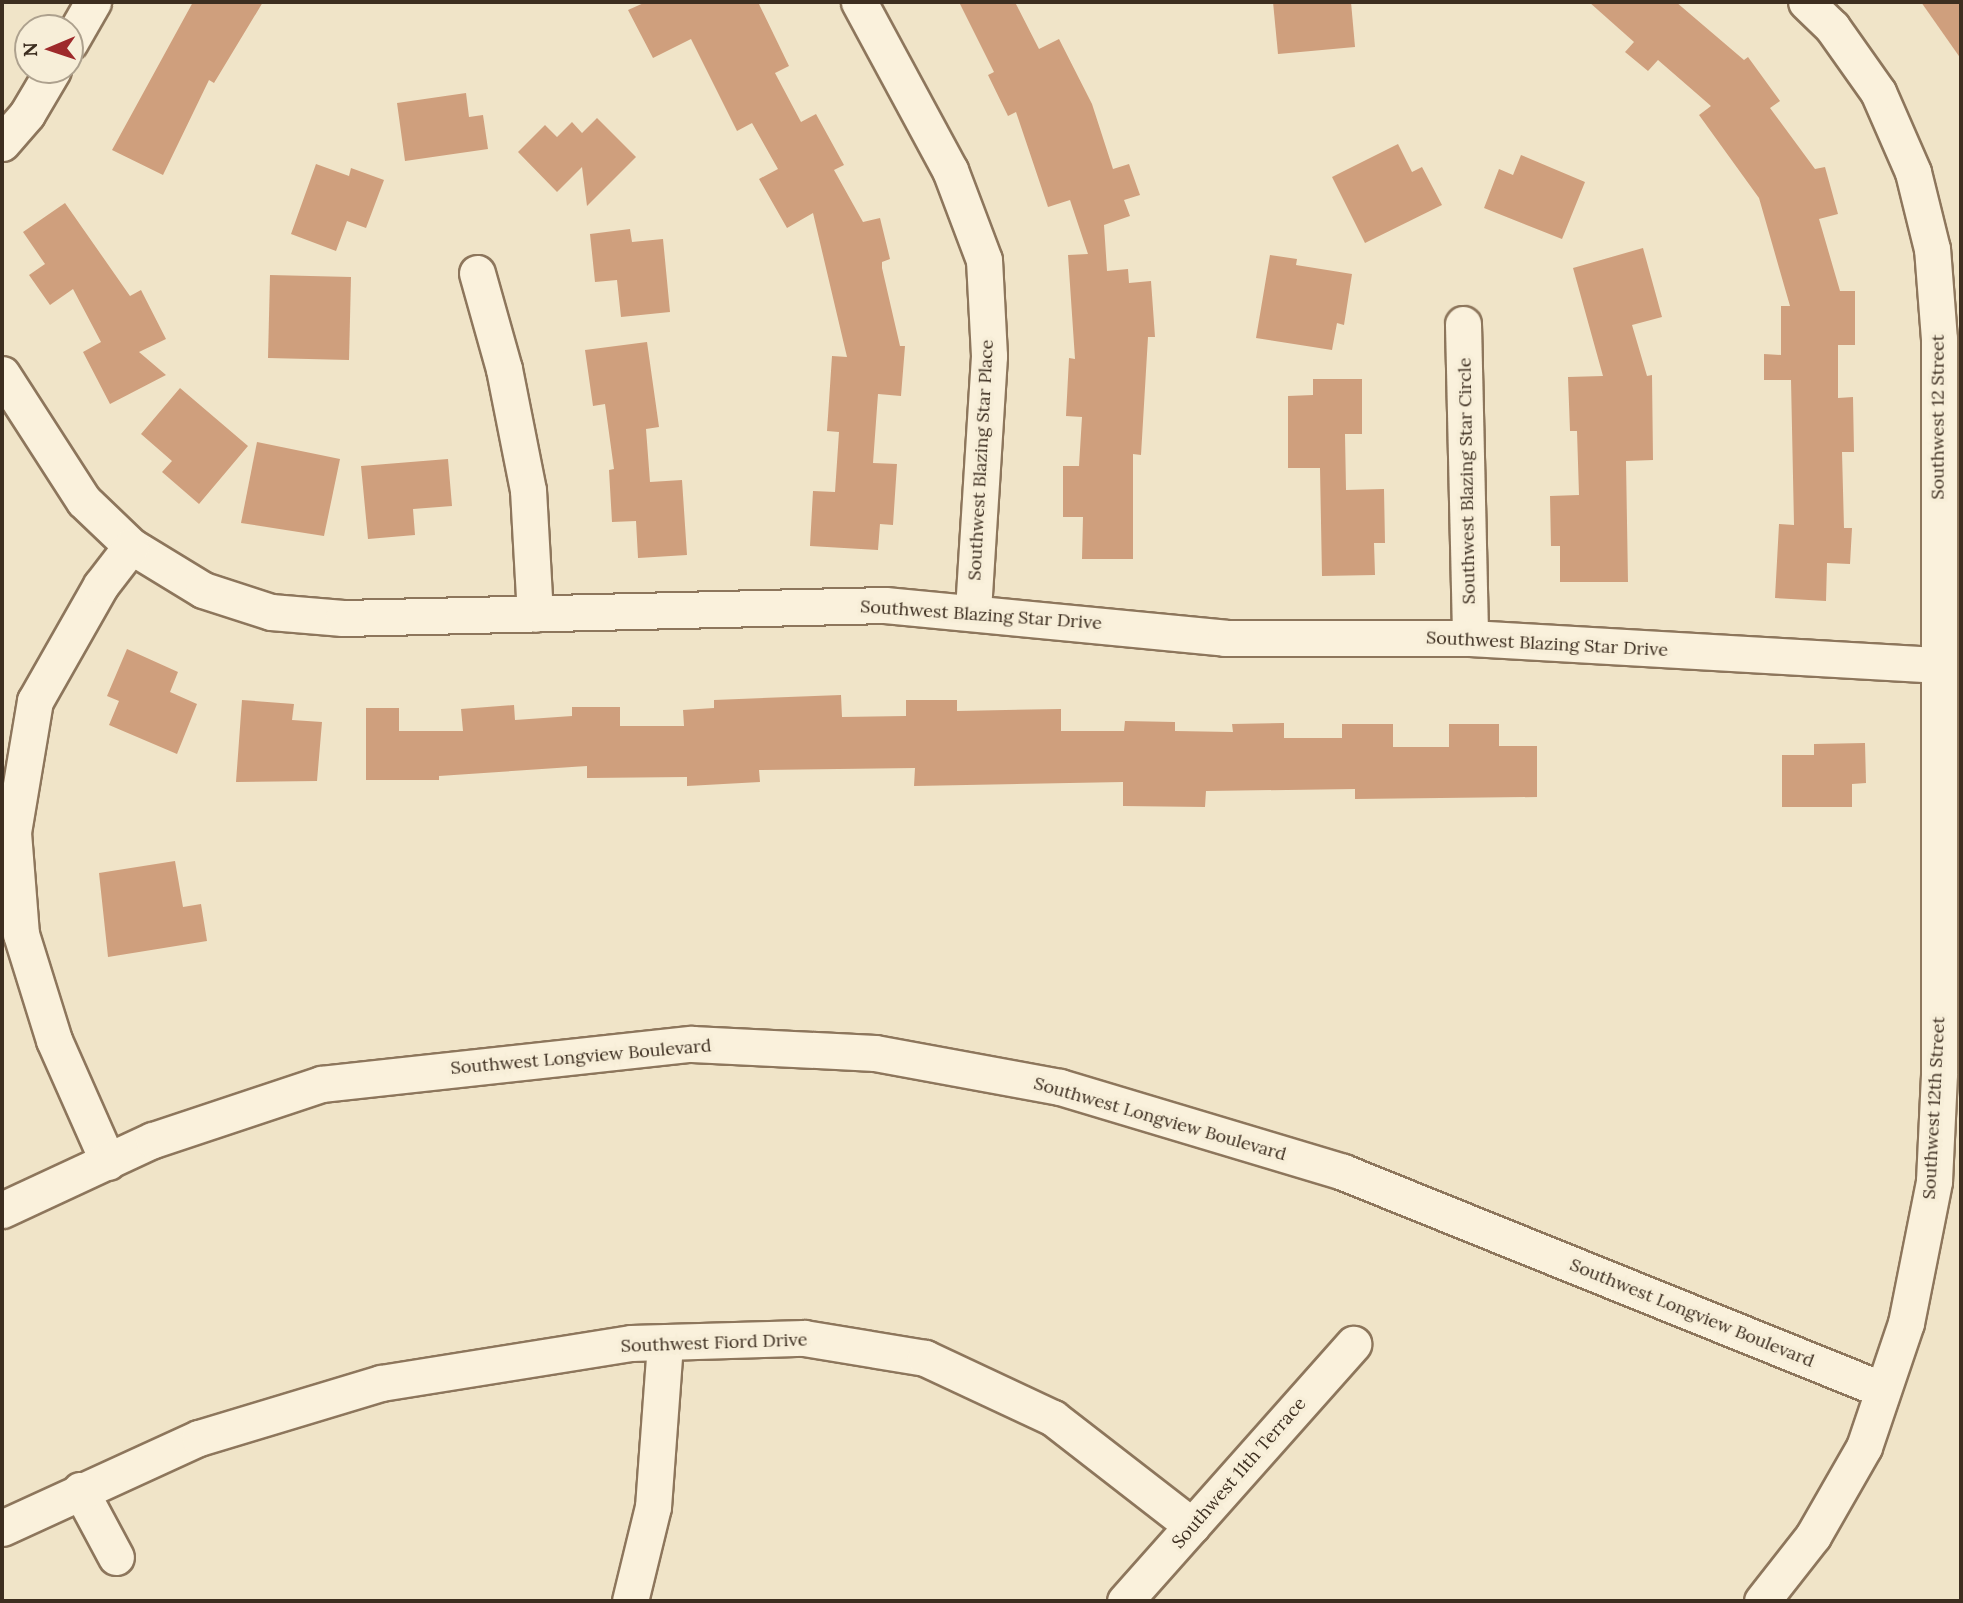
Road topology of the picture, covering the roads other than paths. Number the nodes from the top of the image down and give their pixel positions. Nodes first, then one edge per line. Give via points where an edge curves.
1 (93, 2) edge
2 (859, 2) edge
3 (1806, 2) edge
4 (84, 18) edge
5 (45, 84) edge
6 (2, 143) edge
7 (477, 273) dead end
8 (1463, 324) dead end
9 (2, 374) edge
10 (131, 546) junction
11 (973, 612) junction
12 (535, 614) junction
13 (1470, 638) junction
14 (1937, 665) junction
15 (1938, 868) joint
16 (108, 1162) junction
17 (2, 1210) edge
18 (665, 1342) junction
19 (1353, 1344) dead end
20 (1883, 1390) junction
21 (80, 1490) junction
22 (1192, 1526) junction
23 (2, 1528) edge
24 (116, 1557) dead end
25 (630, 1601) edge
26 (1125, 1601) edge
27 (1762, 1601) edge

1 - 4 street
2 - 11 street, Southwest Blazing Star Place via 950,170 984,260 989,356
3 - 14 street, Southwest 12 Street via 1832,27 1878,92 1913,173 1932,249 1939,338
5 - 6 street
7 - 12 street via 504,369 528,490
8 - 13 street, Southwest Blazing Star Circle
9 - 10 street, Southwest Blazing Star Drive via 84,501
10 - 12 street, Southwest Blazing Star Drive via 203,590 271,612 343,618
10 - 16 street via 101,585 35,701 13,832 21,934 54,1040
11 - 12 street, Southwest Blazing Star Drive via 885,605
11 - 13 street, Southwest Blazing Star Drive via 1225,638
13 - 14 street, Southwest Blazing Star Drive
14 - 15 street, Southwest 12 Street
15 - 20 street, Southwest 12th Street via 1934,1181 1906,1323
16 - 17 street, Southwest Longview Boulevard
16 - 20 street, Southwest Longview Boulevard via 153,1140 321,1084 692,1044 874,1053 1060,1087 1343,1172
18 - 21 street, Southwest Fiord Drive via 631,1343 381,1383 199,1438
18 - 22 street, Southwest Fiord Drive via 804,1338 925,1358 1053,1418
18 - 25 street via 653,1507
19 - 22 street, Southwest 11th Terrace
20 - 27 street, Southwest 12th Street via 1864,1447 1813,1536
21 - 23 street, Southwest Fiord Drive
21 - 24 street
22 - 26 street, Southwest 11th Terrace

